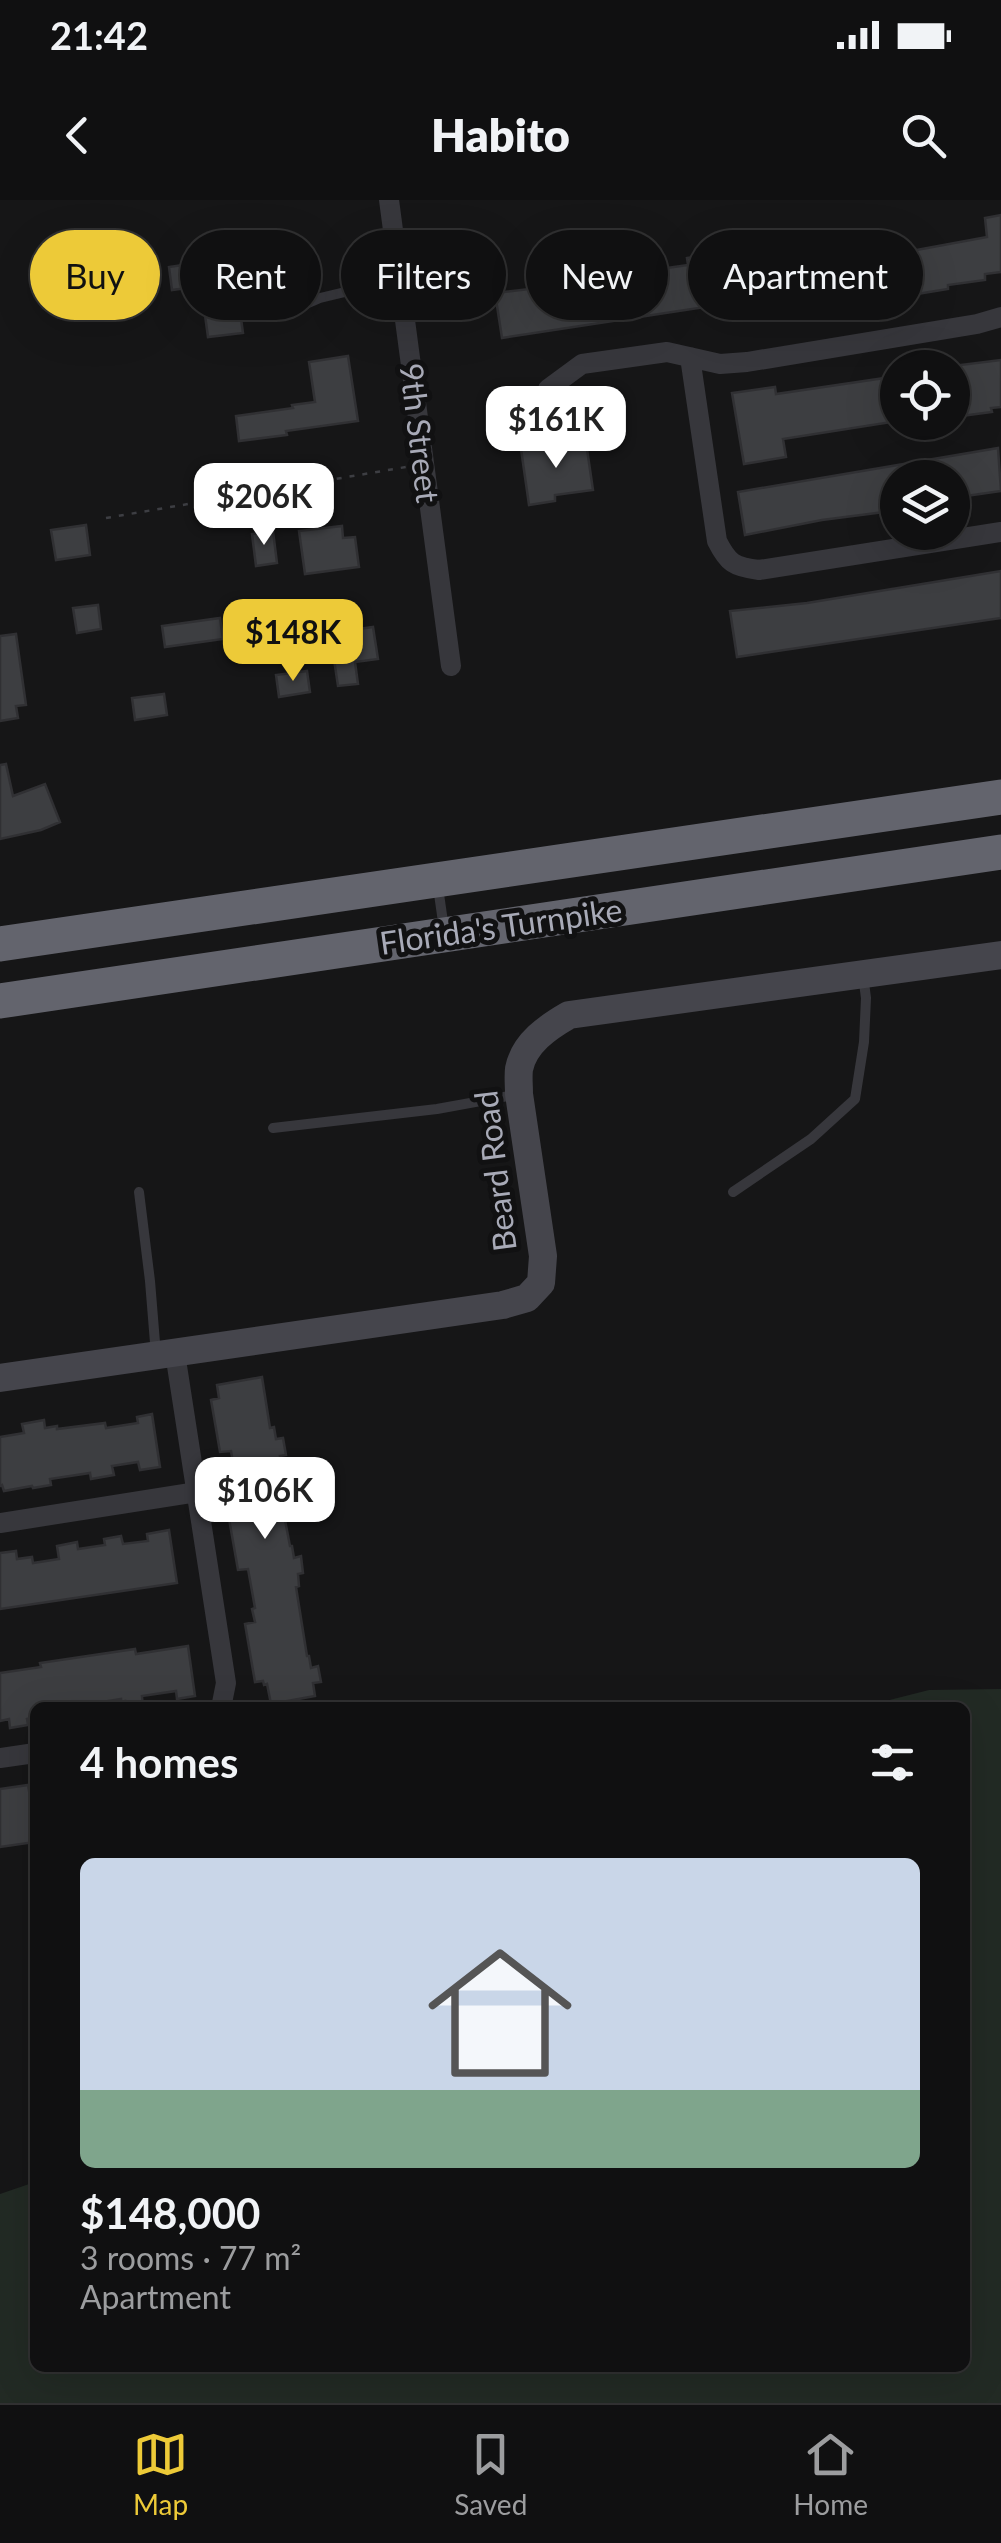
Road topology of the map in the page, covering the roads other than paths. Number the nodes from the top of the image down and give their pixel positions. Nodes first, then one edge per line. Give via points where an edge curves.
1 (389, 200) edge
2 (393, 230) edge
3 (1001, 317) edge
4 (404, 320) edge
5 (690, 358) junction
6 (548, 390) dead end
7 (1001, 532) edge
8 (451, 666) dead end
9 (1001, 797) edge
10 (1001, 852) edge
11 (437, 880) junction
12 (445, 935) junction
13 (0, 944) edge
14 (1001, 954) edge
15 (863, 974) junction
16 (0, 1001) edge
17 (519, 1094) junction
18 (273, 1128) dead end
19 (139, 1192) dead end
20 (733, 1192) dead end
21 (165, 1354) junction
22 (0, 1378) edge
23 (197, 1492) junction
24 (0, 1523) edge
25 (222, 1702) edge
26 (30, 1754) edge
27 (0, 1758) edge

1 - 2 street, 9th Street
3 - 5 street via 747,362
4 - 8 street, 9th Street
5 - 6 street via 668,352 582,364
5 - 7 street via 717,542 739,568
9 - 11 highway, Florida's Turnpike
10 - 12 highway, Florida's Turnpike
11 - 12 lane
11 - 13 highway, Florida's Turnpike
12 - 16 highway, Florida's Turnpike
14 - 15 street, Beard Road
15 - 17 street, Beard Road via 569,1015 529,1045 519,1068
15 - 20 lane via 864,1042 855,1100
17 - 18 lane
17 - 21 street, Beard Road via 543,1256 541,1284 527,1298
19 - 21 lane
21 - 22 street, Beard Road
21 - 23 street
23 - 24 street
23 - 25 street via 226,1682
26 - 27 street

